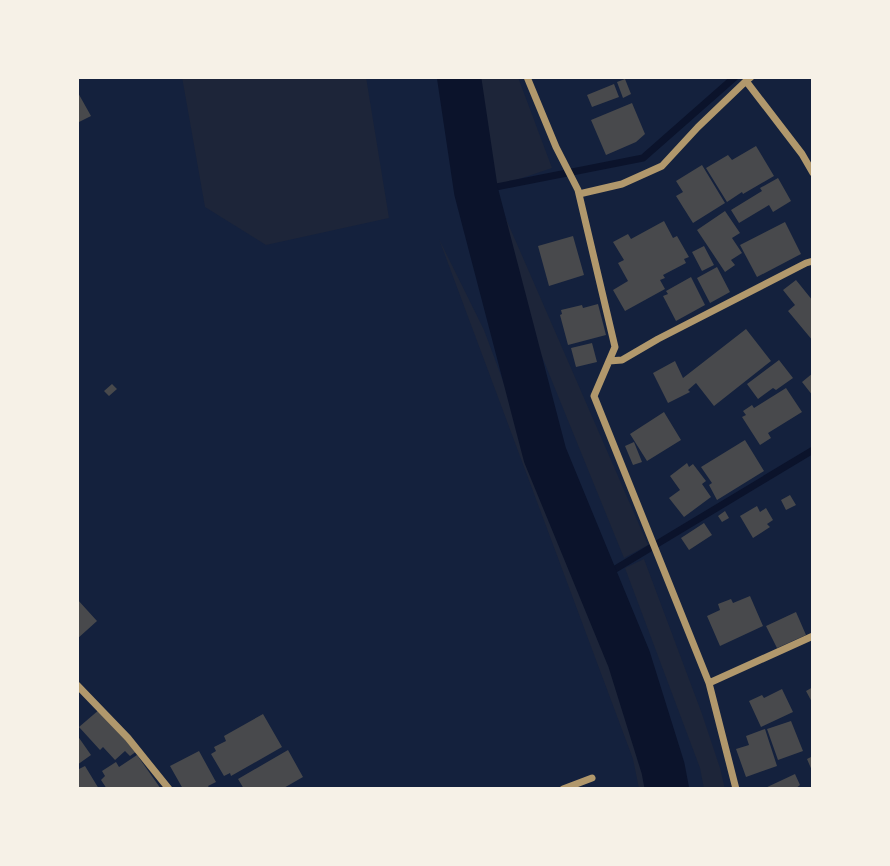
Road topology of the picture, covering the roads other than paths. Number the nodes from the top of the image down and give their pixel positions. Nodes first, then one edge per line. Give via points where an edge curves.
1 (527, 77) edge
2 (749, 79) edge
3 (813, 173) edge
4 (579, 194) junction
5 (813, 261) edge
6 (609, 360) junction
7 (813, 636) edge
8 (709, 683) junction
9 (77, 685) edge
10 (592, 778) dead end
11 (169, 789) edge
12 (564, 789) edge
13 (736, 789) edge

1 - 4 street
2 - 3 street
2 - 4 street via 662,166 622,184
4 - 6 street via 615,347
5 - 6 street via 622,360
6 - 8 street via 594,396
7 - 8 street
8 - 13 street
9 - 11 street
10 - 12 street

